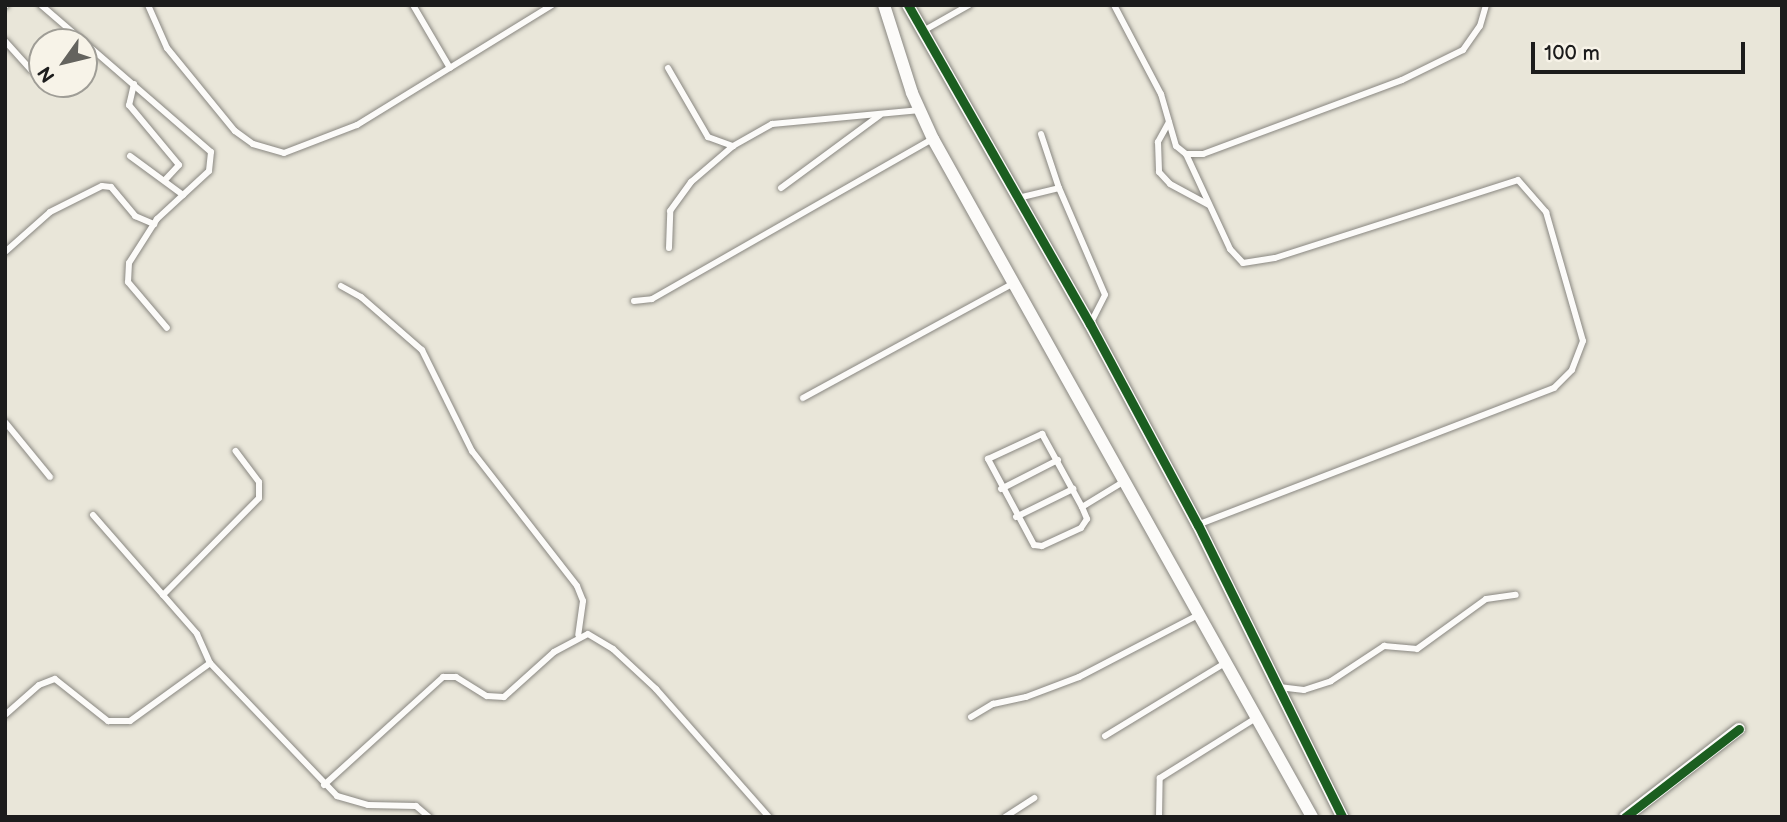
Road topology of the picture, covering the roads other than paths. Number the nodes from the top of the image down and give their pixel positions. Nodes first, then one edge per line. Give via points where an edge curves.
1 (41, 5) edge
2 (148, 5) edge
3 (413, 5) edge
4 (552, 5) edge
5 (884, 5) edge
6 (908, 5) edge
7 (969, 5) edge
8 (1114, 5) edge
9 (1486, 5) edge
10 (68, 28) edge
11 (921, 32) junction
12 (5, 41) edge
13 (98, 54) edge
14 (28, 67) edge
15 (450, 68) junction
16 (668, 68) dead end
17 (134, 85) junction
18 (920, 110) junction
19 (882, 114) junction
20 (1169, 122) junction
21 (1041, 134) dead end
22 (933, 139) junction
23 (733, 146) junction
24 (1186, 154) junction
25 (130, 156) dead end
26 (166, 179) junction
27 (781, 188) dead end
28 (1059, 188) junction
29 (183, 195) junction
30 (1018, 198) junction
31 (1210, 206) junction
32 (154, 224) junction
33 (669, 248) dead end
34 (5, 252) edge
35 (1012, 284) junction
36 (341, 286) dead end
37 (634, 301) dead end
38 (1090, 324) junction
39 (167, 328) dead end
40 (803, 398) dead end
41 (5, 422) edge
42 (236, 451) dead end
43 (1058, 460) junction
44 (50, 477) dead end
45 (1123, 482) junction
46 (1001, 489) junction
47 (1073, 489) junction
48 (1082, 507) junction
49 (93, 514) dead end
50 (1016, 517) junction
51 (1198, 525) junction
52 (163, 595) junction
53 (1516, 595) dead end
54 (1198, 615) junction
55 (578, 635) junction
56 (210, 663) junction
57 (1225, 663) junction
58 (1279, 687) junction
59 (5, 716) edge
60 (971, 717) dead end
61 (1256, 719) junction
62 (1739, 729) dead end
63 (1105, 736) dead end
64 (324, 785) junction
65 (1034, 798) dead end
66 (429, 817) edge
67 (769, 817) edge
68 (1004, 817) edge
69 (1159, 817) edge
70 (1312, 817) edge
71 (1342, 817) edge
72 (1625, 817) edge

1 - 10 lane
2 - 15 lane via 154,27 193,83 235,131 271,152 323,142
3 - 15 lane
4 - 15 lane
5 - 18 street
6 - 11 street
7 - 11 lane
8 - 20 lane via 1150,72
9 - 24 lane via 1480,26 1463,50 1402,80 1203,154
11 - 30 street
12 - 14 lane
13 - 17 lane
16 - 23 lane via 708,136
17 - 26 lane via 129,105 179,164
17 - 29 lane via 211,152 209,171
18 - 19 lane
18 - 22 street
19 - 23 lane via 772,124
19 - 27 lane
20 - 24 lane via 1176,146
20 - 31 lane via 1158,142 1159,172 1170,184
21 - 28 lane
22 - 35 street
22 - 37 lane via 804,208 652,299
23 - 33 lane via 691,183 670,211
24 - 31 lane
25 - 26 lane via 155,177
26 - 29 lane
28 - 30 lane
28 - 38 lane via 1105,295
29 - 32 lane
30 - 38 street
31 - 51 lane via 1230,249 1242,263 1259,263 1518,180 1546,212 1583,341 1572,370 1554,388
32 - 34 lane via 135,216 111,187 102,186 50,212
32 - 39 lane via 129,263 128,282
35 - 40 lane
35 - 45 street
36 - 55 lane via 371,304 422,350 472,451 577,586 583,601
38 - 51 street
41 - 44 lane
42 - 52 lane via 259,482 259,498
43 - 46 lane
43 - 46 lane via 1042,434 990,456 987,462
43 - 47 lane
45 - 48 lane
45 - 54 street
46 - 50 lane
47 - 48 lane
47 - 50 lane
48 - 50 lane via 1087,519 1081,528 1042,547 1027,539
49 - 52 lane
51 - 58 street
52 - 56 lane via 197,634
53 - 58 lane via 1486,599 1417,649 1384,646 1331,681 1304,690
54 - 57 street
54 - 60 lane via 1079,677 993,704
55 - 64 lane via 504,697 487,696 456,677 443,677
55 - 67 lane via 598,637 656,689
56 - 59 lane via 130,721 108,721 55,679 39,685
56 - 64 lane
57 - 61 street
57 - 63 lane
58 - 71 street
61 - 69 lane via 1160,778
61 - 70 street
62 - 72 street
64 - 66 lane via 346,801 416,806
65 - 68 lane

